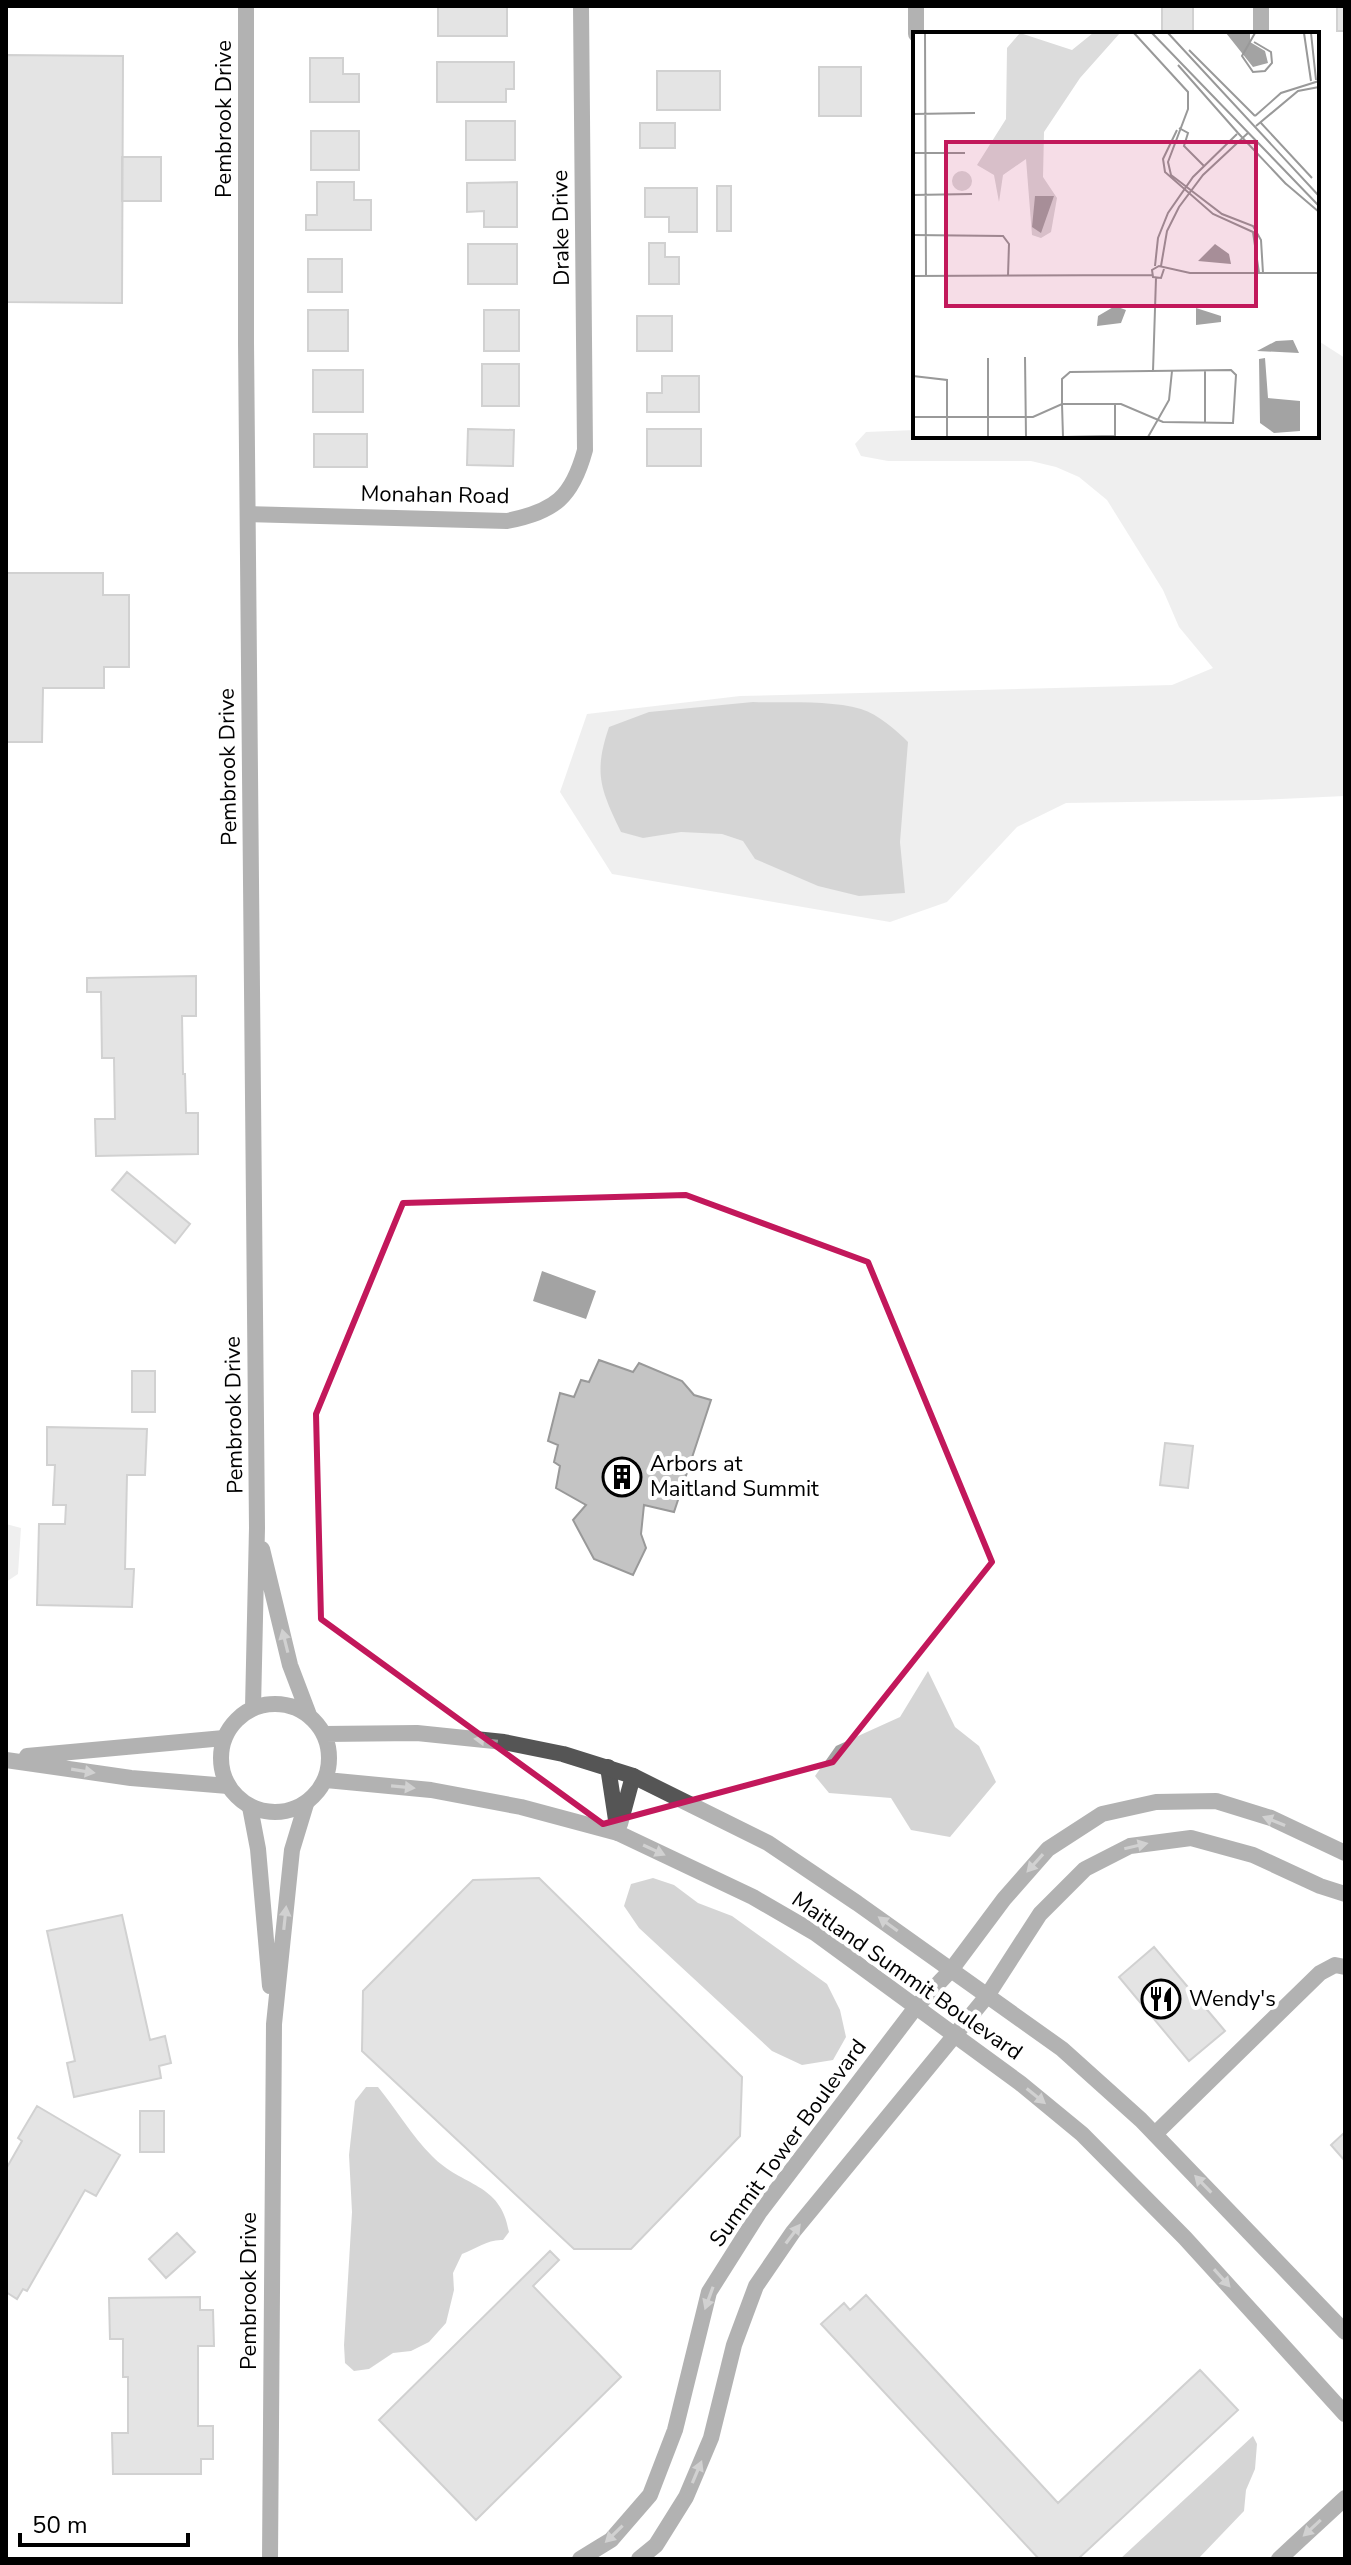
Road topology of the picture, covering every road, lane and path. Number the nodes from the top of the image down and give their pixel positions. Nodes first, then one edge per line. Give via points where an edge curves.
1 (246, 6) edge
2 (581, 6) edge
3 (916, 6) edge
4 (1261, 6) edge
5 (916, 32) edge
6 (1261, 32) edge
7 (585, 450) joint
8 (248, 514) junction
9 (257, 1528) junction
10 (253, 1708) junction
11 (309, 1715) junction
12 (325, 1734) junction
13 (224, 1738) junction
14 (6, 1759) edge
15 (608, 1767) junction
16 (633, 1776) junction
17 (326, 1780) junction
18 (228, 1786) junction
19 (306, 1804) junction
20 (250, 1807) junction
21 (618, 1833) junction
22 (1345, 1853) edge
23 (1345, 1894) edge
24 (1345, 1967) edge
25 (951, 1970) junction
26 (987, 1996) junction
27 (916, 2007) junction
28 (274, 2024) junction
29 (956, 2035) junction
30 (1155, 2134) junction
31 (1345, 2332) edge
32 (1345, 2414) edge
33 (1345, 2498) edge
34 (270, 2559) edge
35 (580, 2559) edge
36 (639, 2559) edge
37 (1279, 2559) edge

1 - 8 street, Pembrook Drive
2 - 7 street, Drake Drive
3 - 5 street
4 - 6 street
7 - 8 street, Monahan Road via 577,479 560,501 535,515 507,521
8 - 9 street, Pembrook Drive
9 - 10 street, Pembrook Drive
11 -> 9 street, Pembrook Drive via 290,1665
10 - 11 street via 291,1705
10 - 13 street via 237,1718
11 - 12 street
15 -> 12 street, Maitland Summit Boulevard via 504,1742 417,1733
12 - 17 street via 330,1762
13 - 14 street
13 - 18 street via 221,1756
14 -> 18 street
15 - 16 street, Maitland Summit Boulevard
15 - 21 street
16 - 21 street
25 -> 16 street, Maitland Summit Boulevard via 768,1843
17 - 19 street
17 -> 21 street, Maitland Summit Boulevard via 431,1790
18 - 20 street
19 - 20 street via 287,1812
28 -> 19 street, Pembrook Drive via 292,1850
20 - 28 street, Pembrook Drive
21 -> 27 street, Maitland Summit Boulevard via 766,1904
22 -> 25 street, Summit Tower Boulevard via 1271,1818 1216,1801 1156,1802 1102,1814 1048,1849
26 -> 23 street via 1040,1914 1085,1869 1130,1846 1191,1838 1253,1855
24 - 30 street via 1335,1965 1320,1973
25 - 26 street, Maitland Summit Boulevard
25 - 27 street, Summit Tower Boulevard
26 - 29 street
26 - 30 street, Maitland Summit Boulevard via 1062,2049
27 - 29 street, Maitland Summit Boulevard
27 -> 35 street, Summit Tower Boulevard via 759,2213 709,2292 675,2430 650,2495 611,2540
28 - 34 street, Pembrook Drive
29 -> 32 street, Maitland Summit Boulevard via 1082,2134
36 -> 29 street via 656,2545 686,2497 711,2438 734,2345 756,2286 793,2232
31 -> 30 street, Maitland Summit Boulevard
33 -> 37 street

